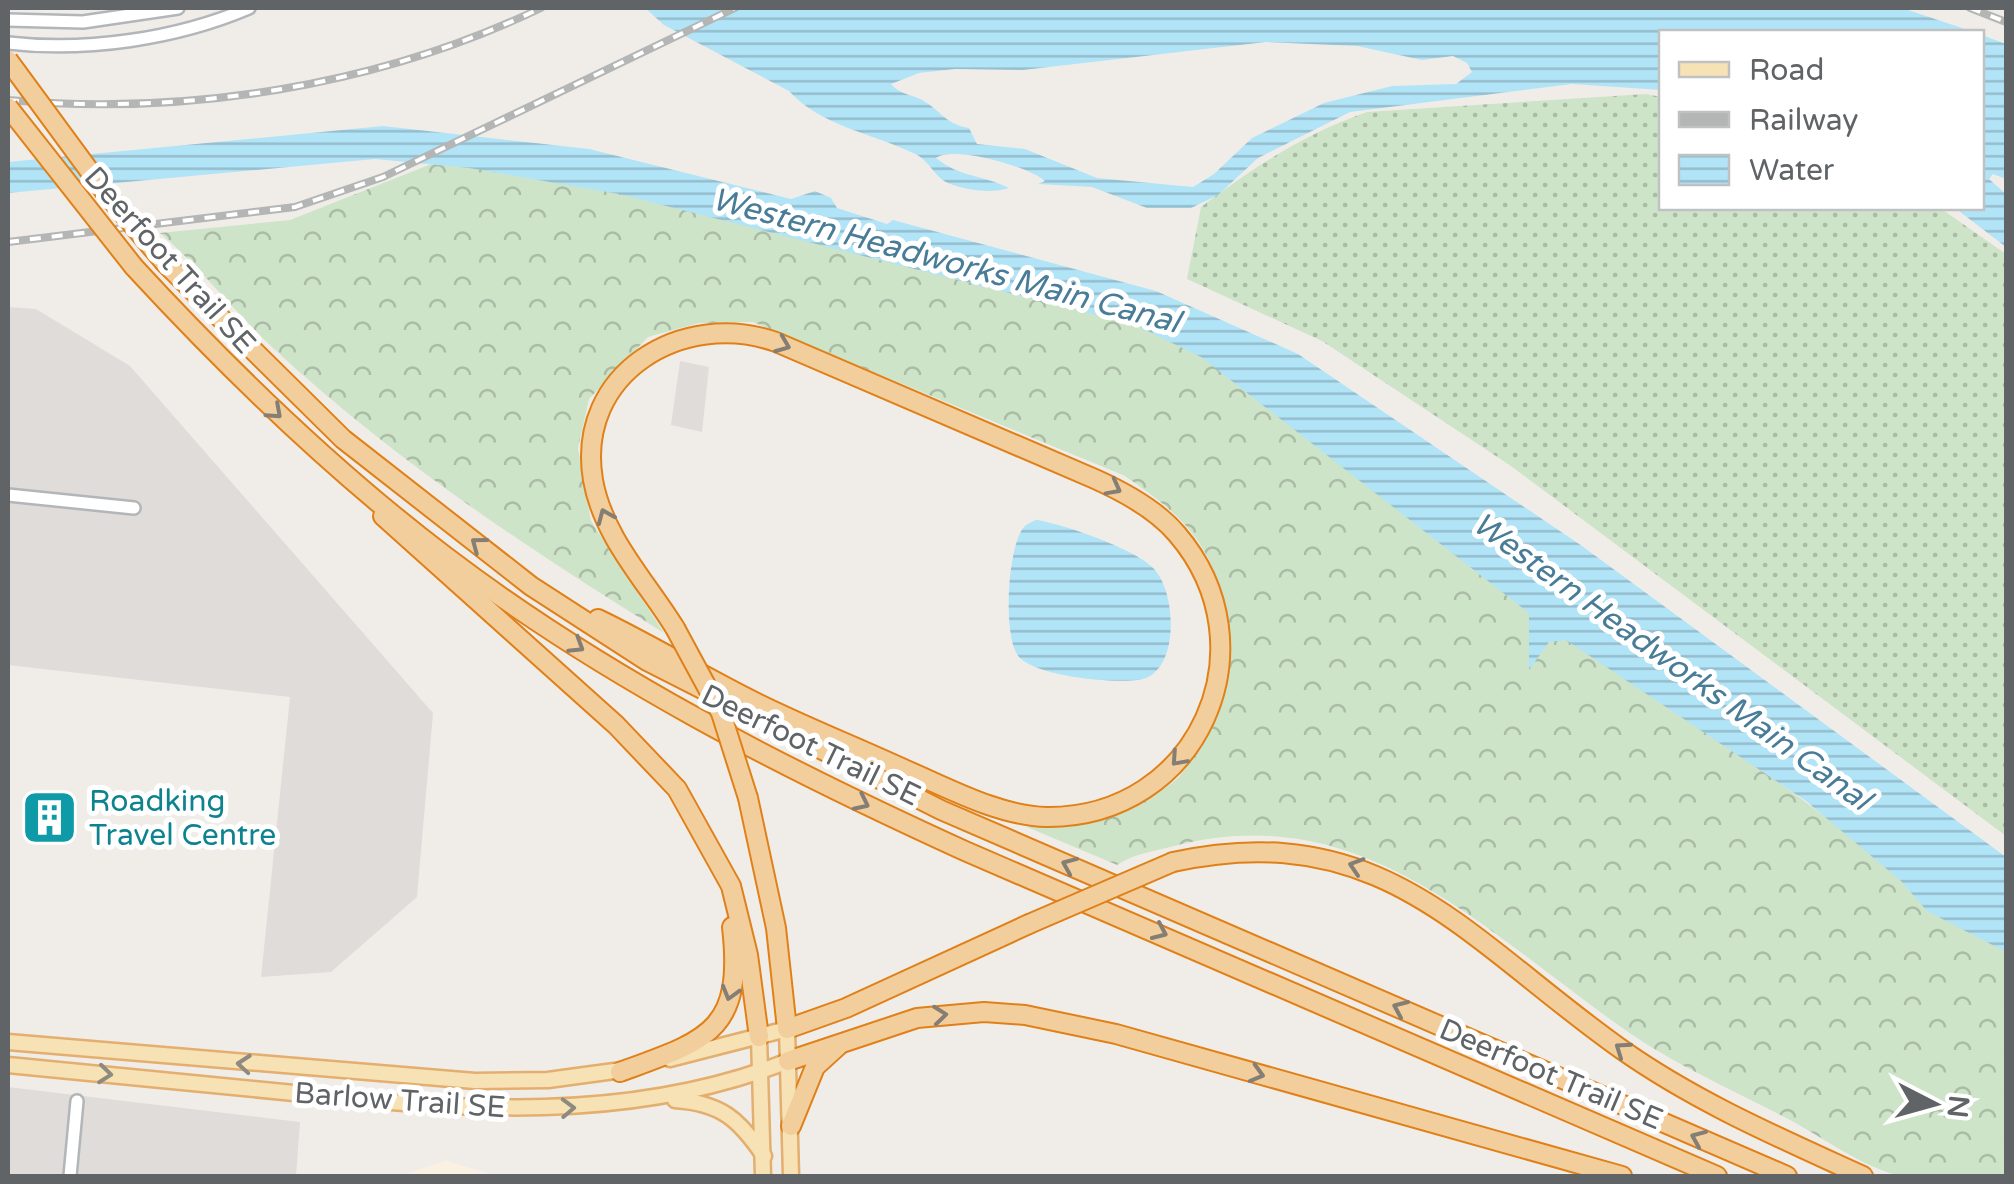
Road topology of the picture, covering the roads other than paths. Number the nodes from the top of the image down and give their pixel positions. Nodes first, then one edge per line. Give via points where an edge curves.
1 (178, 8) edge
2 (249, 8) edge
3 (8, 20) edge
4 (8, 43) edge
5 (8, 60) edge
6 (8, 107) edge
7 (357, 484) junction
8 (8, 496) edge
9 (134, 508) dead end
10 (531, 586) junction
11 (717, 863) junction
12 (787, 1030) junction
13 (759, 1037) junction
14 (846, 1040) junction
15 (8, 1042) edge
16 (788, 1061) junction
17 (8, 1065) edge
18 (762, 1071) junction
19 (620, 1072) junction
20 (659, 1099) junction
21 (77, 1102) dead end
22 (792, 1126) junction
23 (764, 1156) junction
24 (70, 1176) edge
25 (764, 1176) edge
26 (790, 1176) edge
27 (1622, 1176) edge
28 (1717, 1176) edge
29 (1787, 1176) edge
30 (1863, 1176) edge

1 - 3 street via 84,22
2 - 4 street via 138,38
10 -> 5 highway, Deerfoot Trail SE, bridge via 343,439 166,263 95,180
6 -> 7 highway, Deerfoot Trail SE, bridge via 134,267 269,406
7 - 11 highway via 396,532 649,756 692,812
7 -> 28 highway, Deerfoot Trail SE via 446,557 559,635 676,708 800,773
8 - 9 street
12 -> 10 highway, bridge via 776,928 748,798 720,713 675,628 627,558 593,477 603,405 638,360 708,331 776,342 1096,479 1174,531 1198,564 1214,601 1221,648 1204,722 1147,789 1103,810 1031,816 946,787 758,704
29 -> 10 highway, Deerfoot Trail SE via 940,810 690,685
11 - 13 highway via 740,916
11 -> 19 highway via 735,959 726,1008 697,1044
12 - 13 main road, Barlow Trail SE
12 - 16 main road
30 -> 12 highway, bridge via 1666,1079 1447,918 1375,872 1322,857 1260,850 1173,862
13 - 18 main road
13 - 19 main road, Barlow Trail SE
14 - 16 highway
14 - 22 highway via 815,1067
14 -> 27 highway via 948,1014 1061,1021
19 -> 15 main road, Barlow Trail SE via 475,1081
16 - 18 main road, Barlow Trail SE
16 - 22 main road
17 -> 20 main road, Barlow Trail SE via 417,1106 580,1108
18 - 20 main road, Barlow Trail SE
18 - 23 main road
20 - 23 main road via 702,1102 730,1113
21 - 24 street
22 - 26 main road
23 - 25 main road

